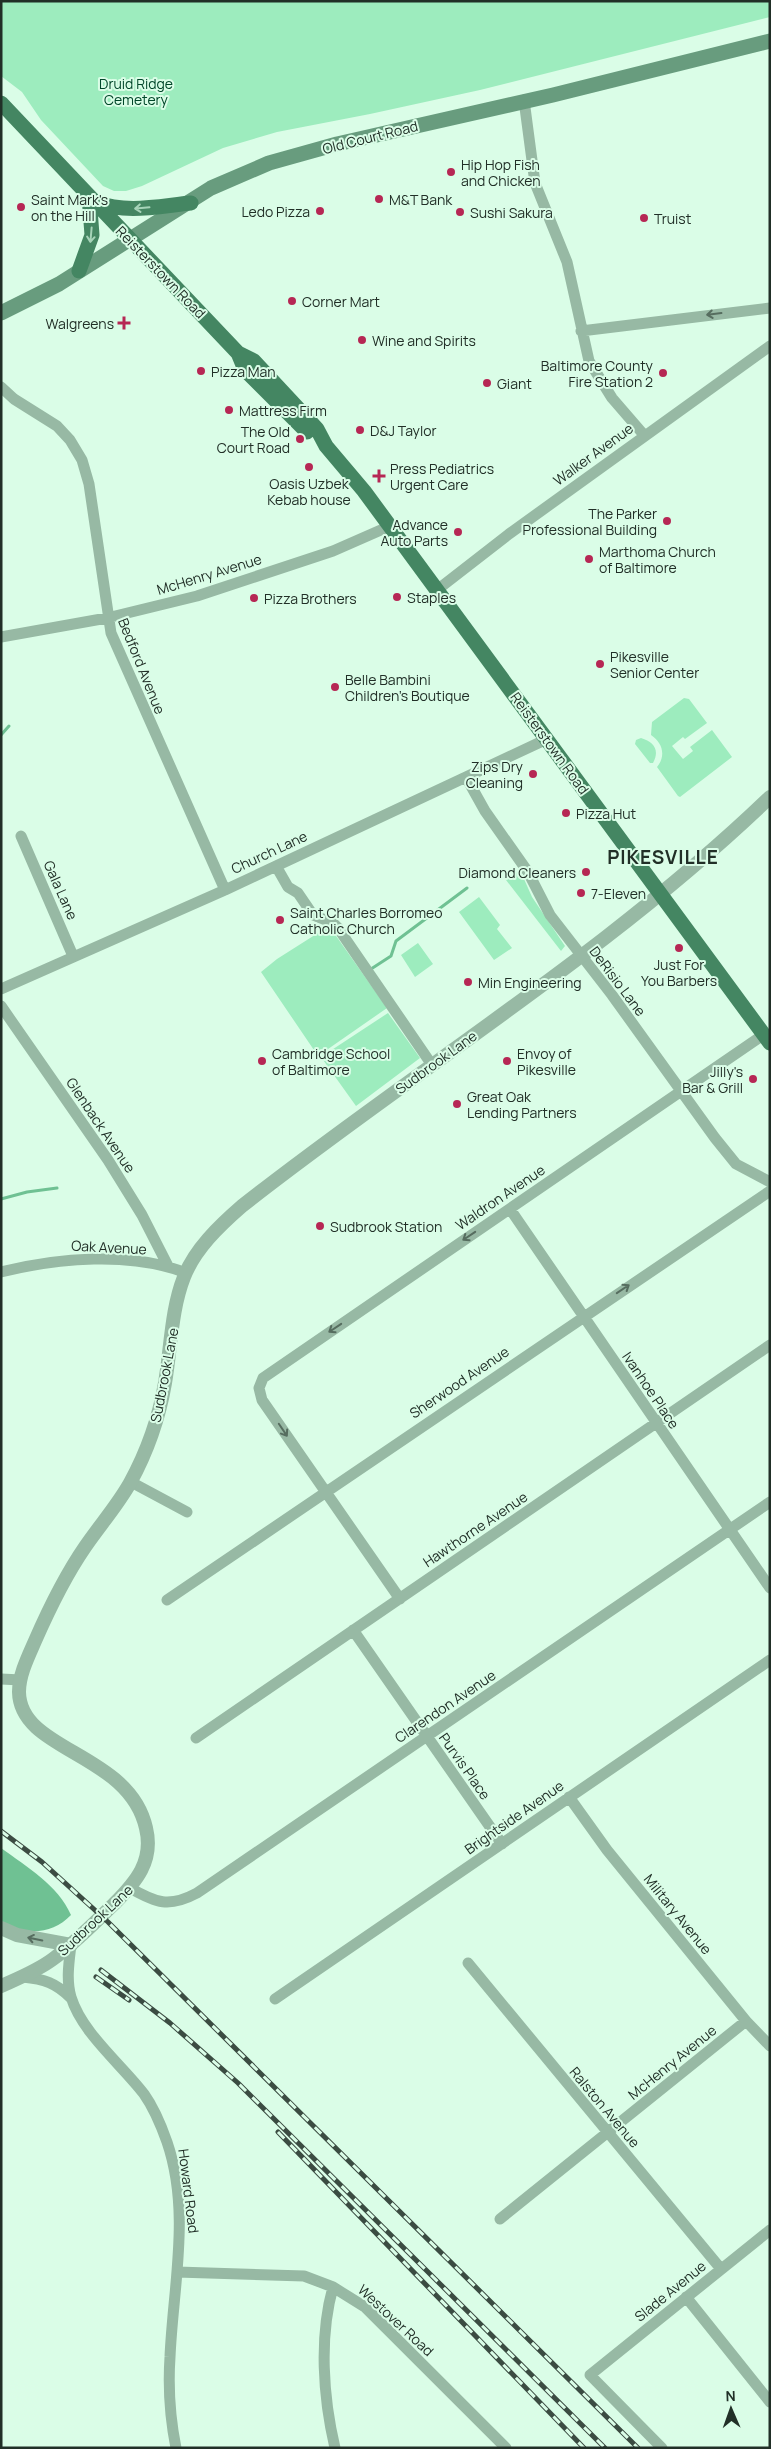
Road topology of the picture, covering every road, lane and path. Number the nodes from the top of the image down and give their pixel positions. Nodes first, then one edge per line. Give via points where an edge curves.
1 (770, 41) edge
2 (524, 100) junction
3 (1, 103) edge
4 (91, 198) junction
5 (190, 203) junction
6 (130, 239) junction
7 (79, 271) junction
8 (770, 308) edge
9 (1, 313) edge
10 (581, 331) junction
11 (770, 346) edge
12 (1, 387) edge
13 (644, 435) junction
14 (390, 526) junction
15 (438, 590) junction
16 (107, 618) junction
17 (1, 637) edge
18 (547, 739) junction
19 (466, 777) junction
20 (770, 797) edge
21 (21, 836) dead end
22 (276, 866) junction
23 (225, 890) junction
24 (660, 893) junction
25 (581, 955) junction
26 (73, 956) junction
27 (1, 988) edge
28 (1, 1006) edge
29 (766, 1039) edge
30 (432, 1065) junction
31 (682, 1092) junction
32 (770, 1182) edge
33 (770, 1191) edge
34 (510, 1209) junction
35 (168, 1266) junction
36 (1, 1272) edge
37 (186, 1273) junction
38 (583, 1316) junction
39 (770, 1346) edge
40 (656, 1424) junction
41 (131, 1482) junction
42 (326, 1492) junction
43 (770, 1502) edge
44 (188, 1512) dead end
45 (730, 1530) junction
46 (770, 1588) edge
47 (400, 1598) junction
48 (167, 1600) dead end
49 (353, 1630) junction
50 (770, 1660) edge
51 (1, 1679) edge
52 (20, 1680) junction
53 (427, 1737) junction
54 (196, 1738) dead end
55 (568, 1797) junction
56 (502, 1844) junction
57 (130, 1888) junction
58 (1, 1928) edge
59 (71, 1945) junction
60 (468, 1963) dead end
61 (23, 1976) junction
62 (1, 1986) edge
63 (71, 1998) junction
64 (275, 1999) dead end
65 (746, 2022) junction
66 (770, 2046) edge
67 (608, 2134) junction
68 (500, 2219) dead end
69 (770, 2230) edge
70 (721, 2269) junction
71 (177, 2272) junction
72 (333, 2287) junction
73 (686, 2297) junction
74 (770, 2402) edge
75 (176, 2448) edge
76 (335, 2448) edge
77 (506, 2448) edge
78 (662, 2448) edge

1 - 2 main road, Old Court Road
2 - 5 main road, Old Court Road via 269,163 212,188
2 - 10 street via 535,183 567,262
3 - 4 main road, Reisterstown Road
5 -> 4 main road via 123,209 112,208
4 - 6 main road, Reisterstown Road
4 -> 7 main road via 92,235
5 - 6 main road, Old Court Road
6 - 7 main road, Old Court Road
6 - 14 main road, Reisterstown Road via 238,353 254,361 317,429 326,446
7 - 9 main road, Old Court Road
8 -> 10 street
10 - 13 street via 589,361 596,373 612,398
11 - 13 street, Walker Avenue
12 - 16 street, Bedford Avenue via 57,426 82,460 89,484
13 - 15 street, Walker Avenue
14 - 15 main road, Reisterstown Road
14 - 16 street, McHenry Avenue via 332,551 197,596
15 - 18 main road, Reisterstown Road
16 - 17 street, McHenry Avenue
16 - 23 street, Bedford Avenue via 120,658
18 - 19 street, Church Lane
18 - 24 main road, Reisterstown Road
19 - 22 street, Church Lane
19 - 25 street, DeRisio Lane via 485,811 528,872 550,915
20 - 24 street, Sudbrook Lane
21 - 26 street, Gala Lane
22 - 23 street, Church Lane
22 - 30 street via 288,887 298,893 314,915 338,928
23 - 26 street, Church Lane
24 - 25 street, Sudbrook Lane
24 - 29 main road, Reisterstown Road
25 - 30 street, Sudbrook Lane
25 - 31 street, DeRisio Lane
26 - 27 street, Church Lane
28 - 35 street, Glenback Avenue via 112,1166 142,1214
29 - 31 street, Waldron Avenue
30 - 37 street, Sudbrook Lane via 242,1206 211,1235
31 - 32 street, DeRisio Lane via 736,1164
31 - 34 street, Waldron Avenue
38 -> 33 street, Sherwood Avenue
34 - 38 street, Ivanhoe Place
34 -> 42 street, Waldron Avenue via 263,1378 259,1388 262,1400
35 - 36 street, Oak Avenue via 119,1260 71,1260
35 - 37 street, Oak Avenue
37 - 41 street, Sudbrook Lane via 178,1299 156,1423
38 - 40 street, Ivanhoe Place
38 - 42 street, Sherwood Avenue
39 - 40 street, Hawthorne Avenue
40 - 45 street, Ivanhoe Place
40 - 47 street, Hawthorne Avenue
41 - 44 street
41 - 52 street, Sudbrook Lane via 68,1575
42 - 47 street
42 - 48 street, Sherwood Avenue
43 - 45 street, Clarendon Avenue
45 - 46 street, Ivanhoe Place
45 - 53 street, Clarendon Avenue
47 - 49 street, Hawthorne Avenue
49 - 53 street, Purvis Place
49 - 54 street, Hawthorne Avenue
50 - 55 street, Brightside Avenue
51 - 52 street
52 - 57 street, Sudbrook Lane via 21,1704 32,1724 55,1742 114,1776 135,1799 146,1824 148,1846 143,1870
53 - 56 street, Purvis Place
53 - 57 street, Clarendon Avenue via 184,1900 162,1903
55 - 56 street, Brightside Avenue
55 - 65 street, Military Avenue
56 - 64 street, Brightside Avenue
57 - 59 street, Sudbrook Lane
59 -> 58 street via 18,1935
59 - 61 street, Sudbrook Lane
59 - 63 street, Howard Road via 68,1968
60 - 67 street, Ralston Avenue
61 - 62 street, Sudbrook Lane
61 - 63 street, Howard Road via 52,1982
63 - 71 street, Howard Road via 91,2032 145,2095 162,2128 172,2163 179,2214
65 - 66 street, Military Avenue
65 - 67 street, McHenry Avenue
67 - 68 street, McHenry Avenue
67 - 70 street, Ralston Avenue
69 - 70 street, Slade Avenue
70 - 73 street, Slade Avenue
71 - 72 street, Westover Road via 304,2276
71 - 75 street, Howard Road via 169,2382
72 - 76 street via 326,2310 325,2371
72 - 77 street, Westover Road via 365,2307
73 - 74 street
73 - 78 street, Slade Avenue via 590,2375

